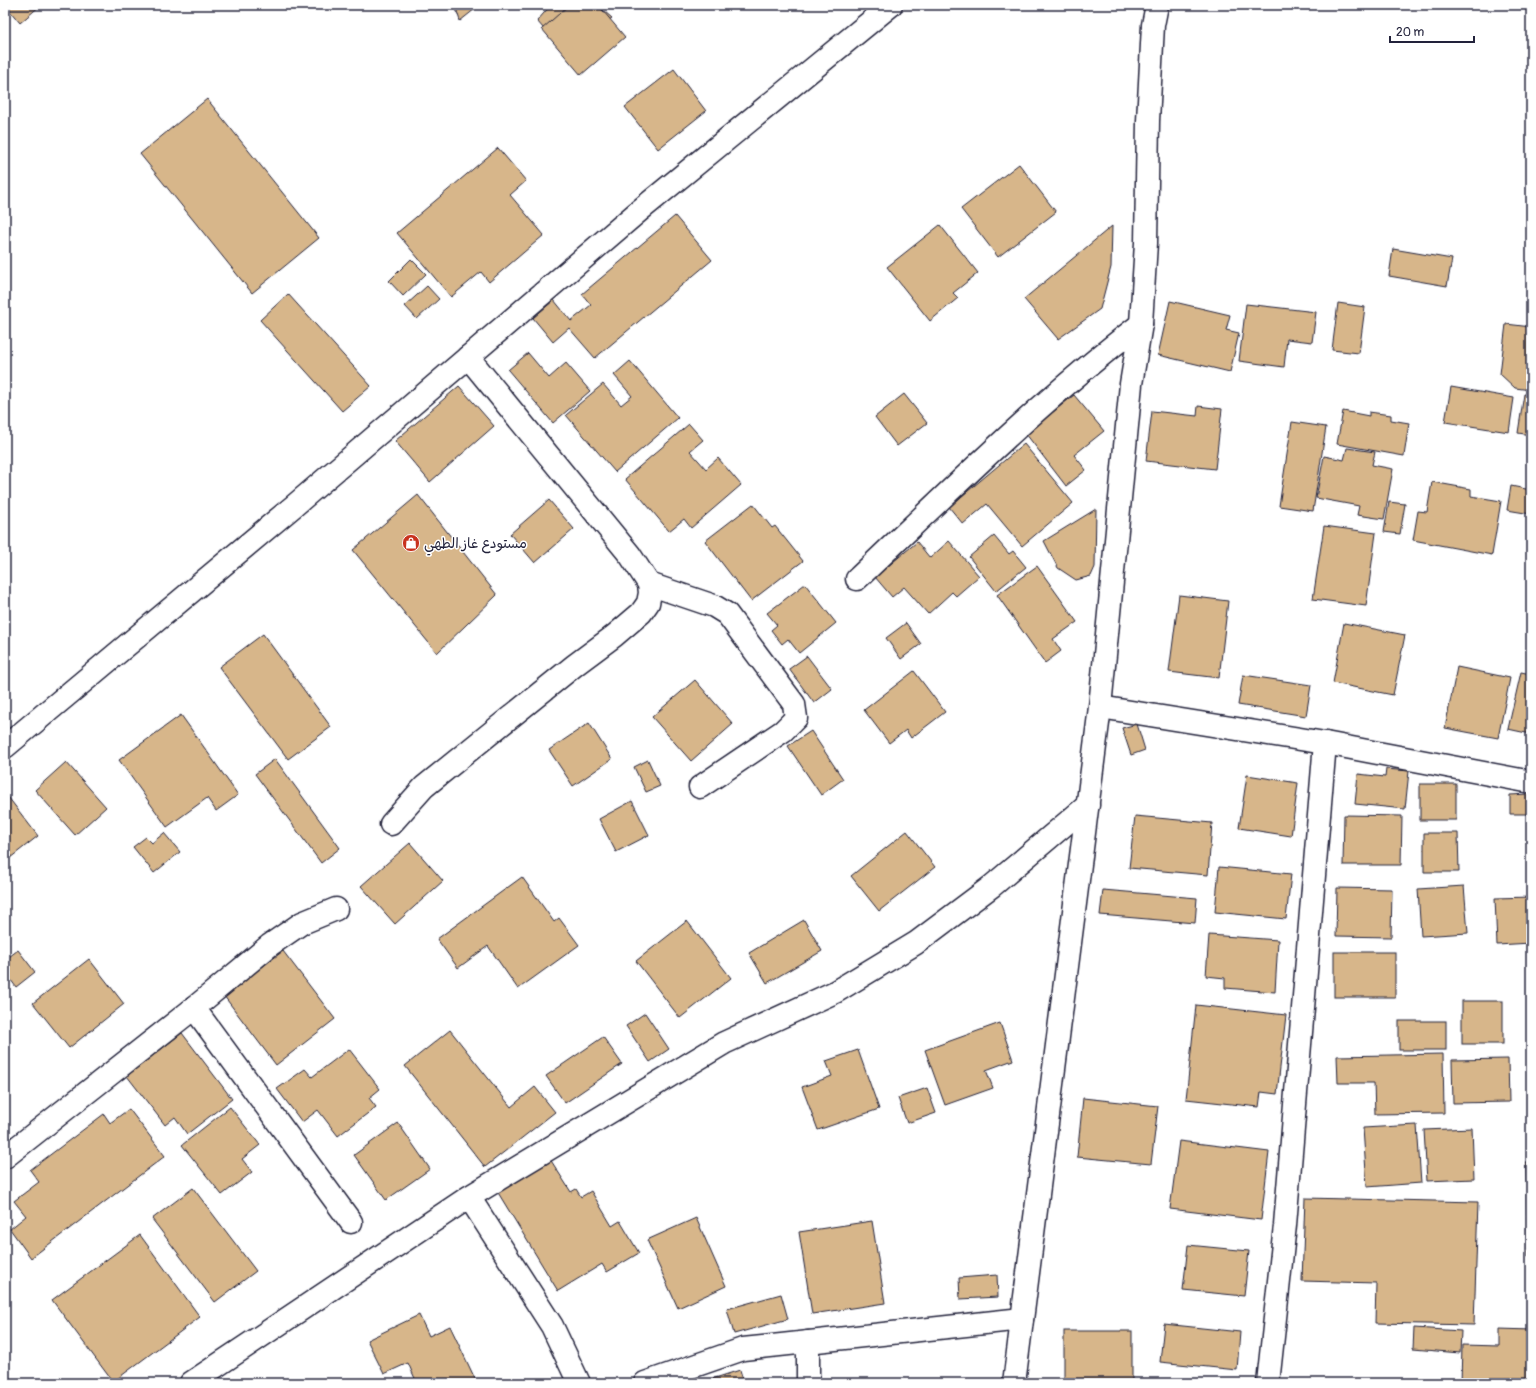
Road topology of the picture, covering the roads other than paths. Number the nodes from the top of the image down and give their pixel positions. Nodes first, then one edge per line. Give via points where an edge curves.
1 (891, 5) edge
2 (1157, 5) edge
3 (1141, 324) junction
4 (468, 357) junction
5 (857, 579) dead end
6 (649, 584) junction
7 (1100, 707) junction
8 (1326, 743) junction
9 (5, 747) edge
10 (1531, 782) edge
11 (700, 787) dead end
12 (1088, 805) junction
13 (391, 824) dead end
14 (336, 909) dead end
15 (194, 1008) junction
16 (5, 1157) edge
17 (469, 1197) junction
18 (351, 1222) dead end
19 (1022, 1319) junction
20 (808, 1342) junction
21 (191, 1383) edge
22 (579, 1383) edge
23 (645, 1383) edge
24 (808, 1383) edge
25 (1014, 1383) edge
26 (1268, 1383) edge

1 - 4 street via 639,211
2 - 3 street via 1153,25 1148,121 1146,243
3 - 5 street via 1102,353 1014,430
3 - 7 street via 1131,384
4 - 6 street via 630,555
4 - 9 street
6 - 11 street via 714,606 727,614 794,704 796,718 783,731
6 - 13 street via 648,602 641,613 424,787
7 - 8 street
7 - 12 street
8 - 10 street
8 - 26 street via 1285,1225
12 - 17 street via 992,886 916,943 835,992 724,1043
12 - 19 street
14 - 15 street via 302,923 270,945
15 - 16 street
15 - 18 street
17 - 21 street
17 - 22 street via 552,1326
19 - 20 street
19 - 25 street
20 - 23 street via 743,1349
20 - 24 street

